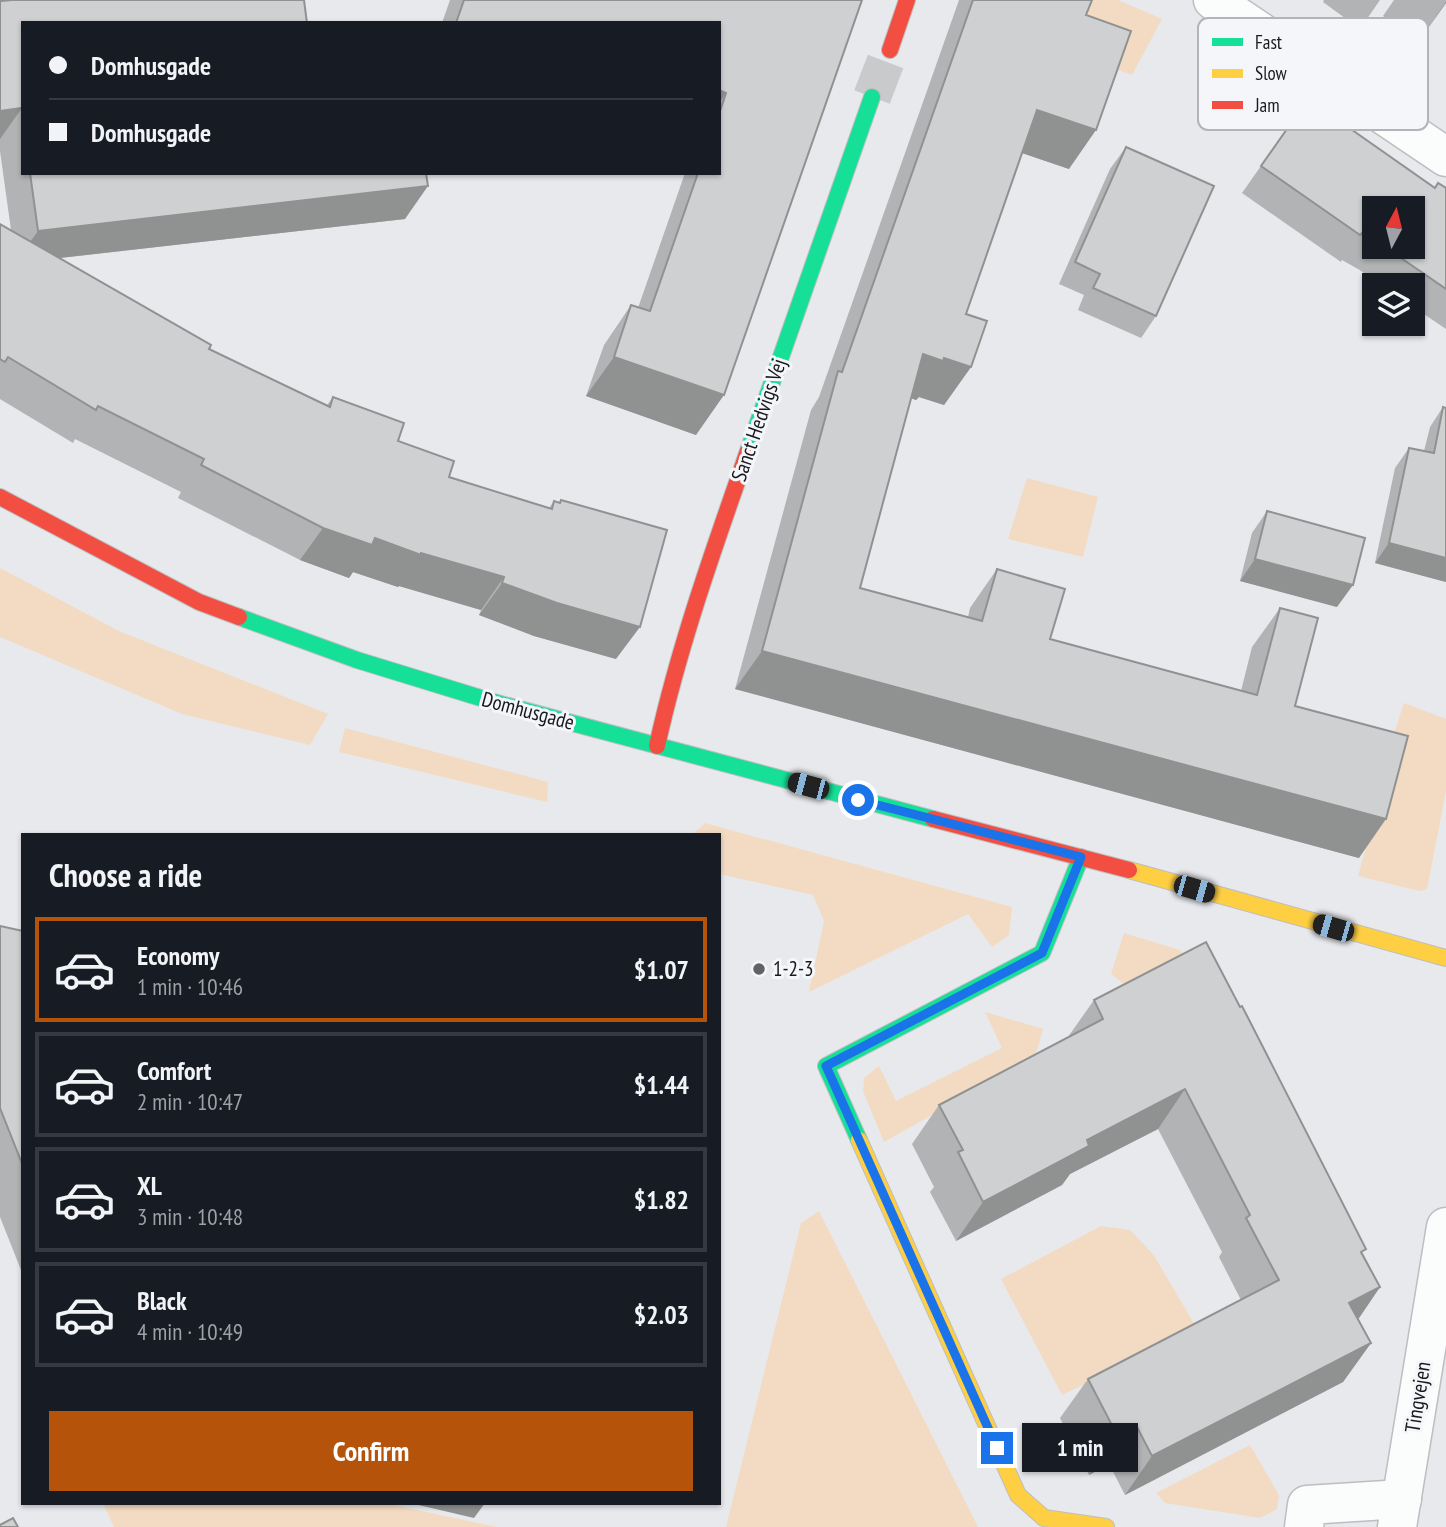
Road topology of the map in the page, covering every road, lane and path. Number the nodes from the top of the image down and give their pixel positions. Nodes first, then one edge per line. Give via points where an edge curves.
1 (906, 0) edge
2 (1213, 0) edge
3 (1240, 18) edge
4 (890, 50) tunnel mouth
5 (872, 97) tunnel mouth
6 (1406, 130) edge
7 (1446, 157) edge
8 (0, 497) edge
9 (657, 746) junction
10 (1081, 857) junction
11 (1446, 958) edge
12 (1446, 1227) edge
13 (1399, 1513) edge
14 (1106, 1527) edge
15 (1304, 1527) edge

1 - 4 street
2 - 3 street
5 - 9 street, Sanct Hedvigs Vej via 709,562
6 - 7 street
8 - 9 street, Domhusgade via 199,602 357,660
9 - 10 street, Domhusgade
10 - 11 street, Domhusgade
10 - 14 street via 1042,953 826,1066 1018,1495 1044,1518
12 - 13 street, Tingvejen
13 - 15 street via 1307,1505

